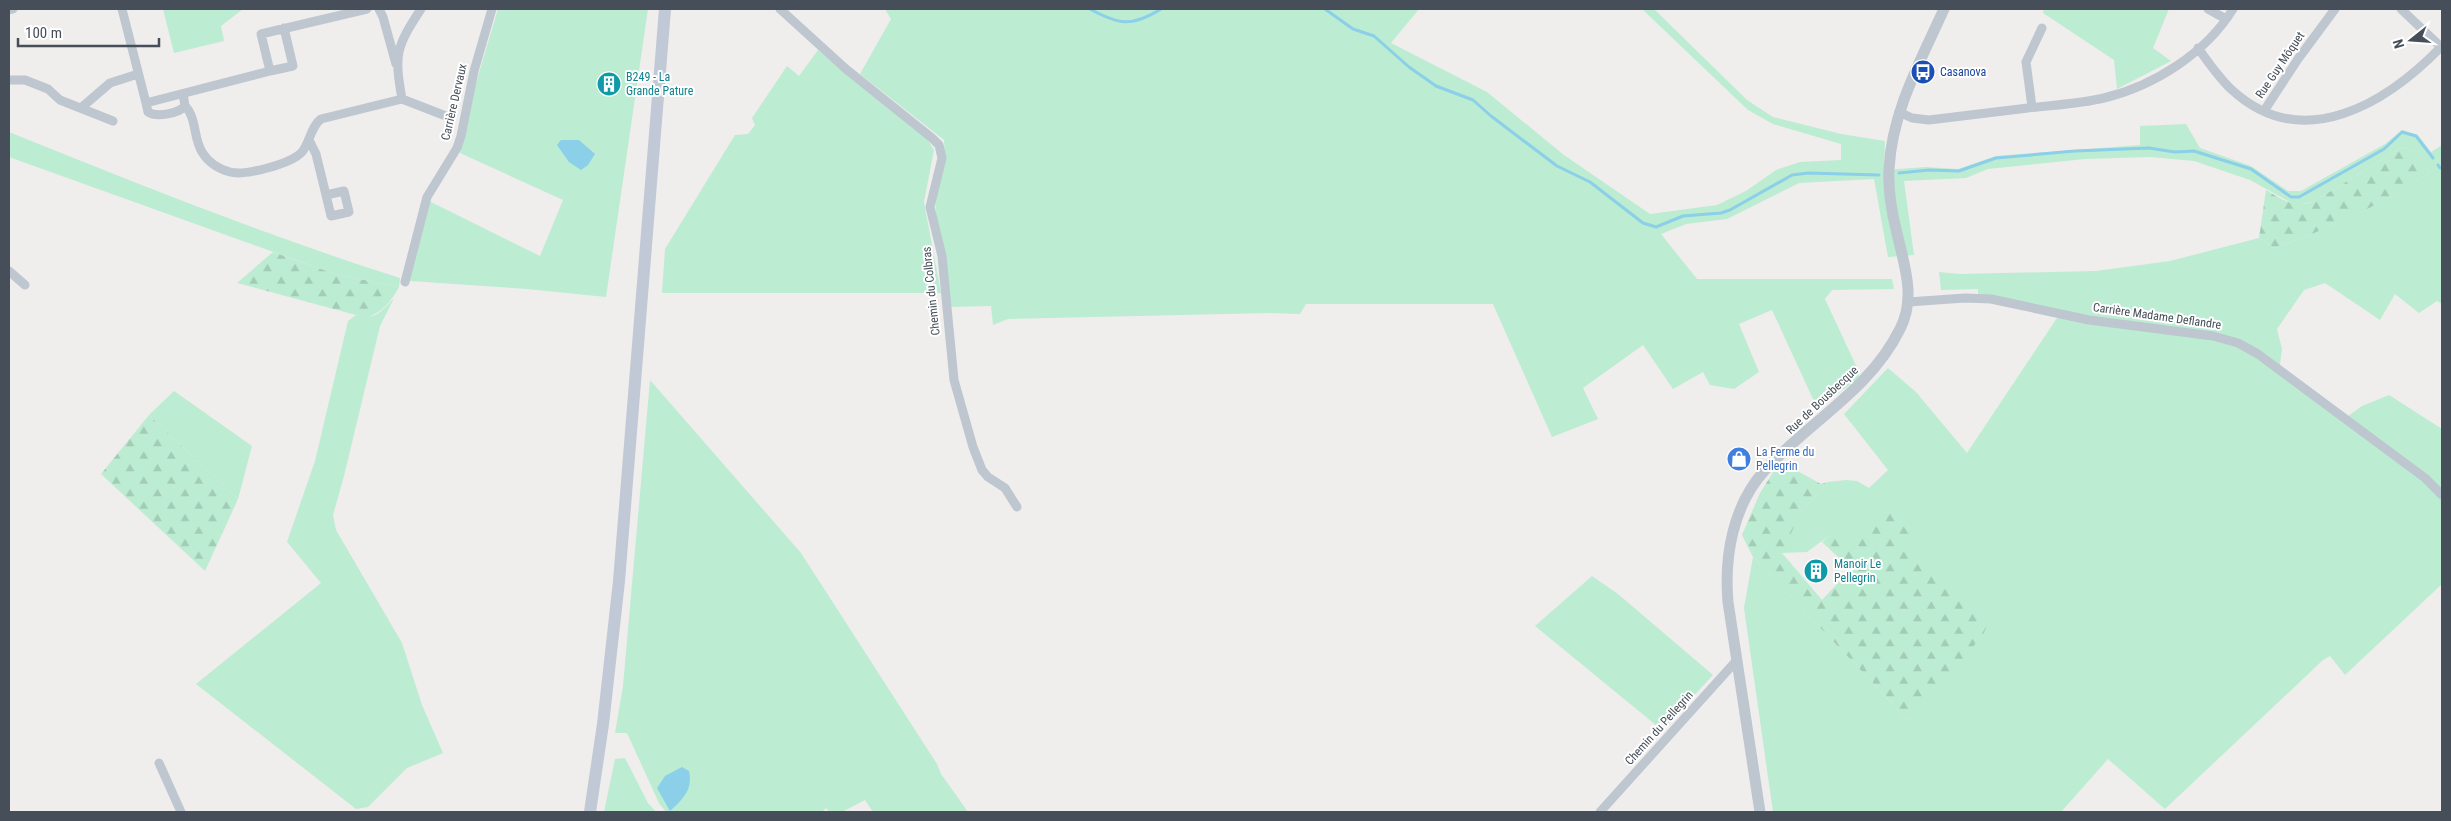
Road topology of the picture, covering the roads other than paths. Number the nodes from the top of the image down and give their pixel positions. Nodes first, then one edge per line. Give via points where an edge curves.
1 (13, 9) edge
2 (122, 9) edge
3 (367, 9) edge
4 (379, 9) edge
5 (421, 9) edge
6 (492, 9) edge
7 (665, 9) edge
8 (780, 9) edge
9 (1944, 9) edge
10 (2208, 9) edge
11 (2233, 9) edge
12 (2335, 9) edge
13 (2401, 9) edge
14 (9, 10) edge
15 (2226, 19) junction
16 (284, 28) junction
17 (2042, 28) dead end
18 (2441, 46) edge
19 (2198, 48) junction
20 (396, 66) junction
21 (270, 71) junction
22 (138, 74) junction
23 (9, 80) edge
24 (183, 94) junction
25 (402, 99) junction
26 (146, 103) junction
27 (185, 106) junction
28 (2032, 107) junction
29 (82, 108) junction
30 (2264, 111) junction
31 (1899, 112) junction
32 (451, 118) dead end
33 (113, 121) dead end
34 (308, 140) junction
35 (326, 195) dead end
36 (9, 271) edge
37 (405, 282) dead end
38 (25, 285) dead end
39 (1908, 302) junction
40 (2442, 495) edge
41 (1017, 507) dead end
42 (1737, 660) junction
43 (158, 763) dead end
44 (181, 812) edge
45 (590, 812) edge
46 (1600, 812) edge
47 (1760, 812) edge

1 - 14 street
2 - 22 street
3 - 16 street
4 - 20 street
5 - 20 street via 406,33
6 - 37 street, Carrière Dervaux via 474,71 461,136 427,197
7 - 45 main road via 619,581
8 - 41 street, Chemin du Colbras via 846,70 939,145 942,158 930,207 942,256 954,380 982,470 1005,488
9 - 31 street, Rue de Bousbecque
10 - 15 street
11 - 15 street
12 - 30 street, Rue Guy Môquet
13 - 18 street
15 - 19 street
16 - 21 street via 261,34
16 - 21 street via 293,66
17 - 28 street via 2026,62
18 - 30 street via 2397,86 2347,113 2302,120
19 - 28 street via 2157,78 2129,90 2096,100
19 - 30 street via 2231,90
20 - 25 street
21 - 24 street
22 - 26 street
22 - 29 street via 110,83
23 - 29 street via 25,80 48,89 60,100
24 - 26 street
24 - 27 street
25 - 32 street
25 - 34 street via 321,119
26 - 27 street via 148,112 158,115 182,110
27 - 34 street via 192,115 202,152 214,164 230,172 247,172 288,161 302,152
28 - 31 street via 1929,120
29 - 33 street
31 - 39 street, Rue de Bousbecque via 1889,184
34 - 35 street via 316,154
36 - 38 street
39 - 40 street, Carrière Madame Deflandre via 1982,298 2084,319 2229,340 2258,354 2425,478
39 - 42 street, Rue de Bousbecque via 1903,323 1875,369 1765,470 1744,505 1731,542 1727,575
42 - 46 street, Chemin du Pellegrin
42 - 47 street, Rue de Bousbecque
43 - 44 street

